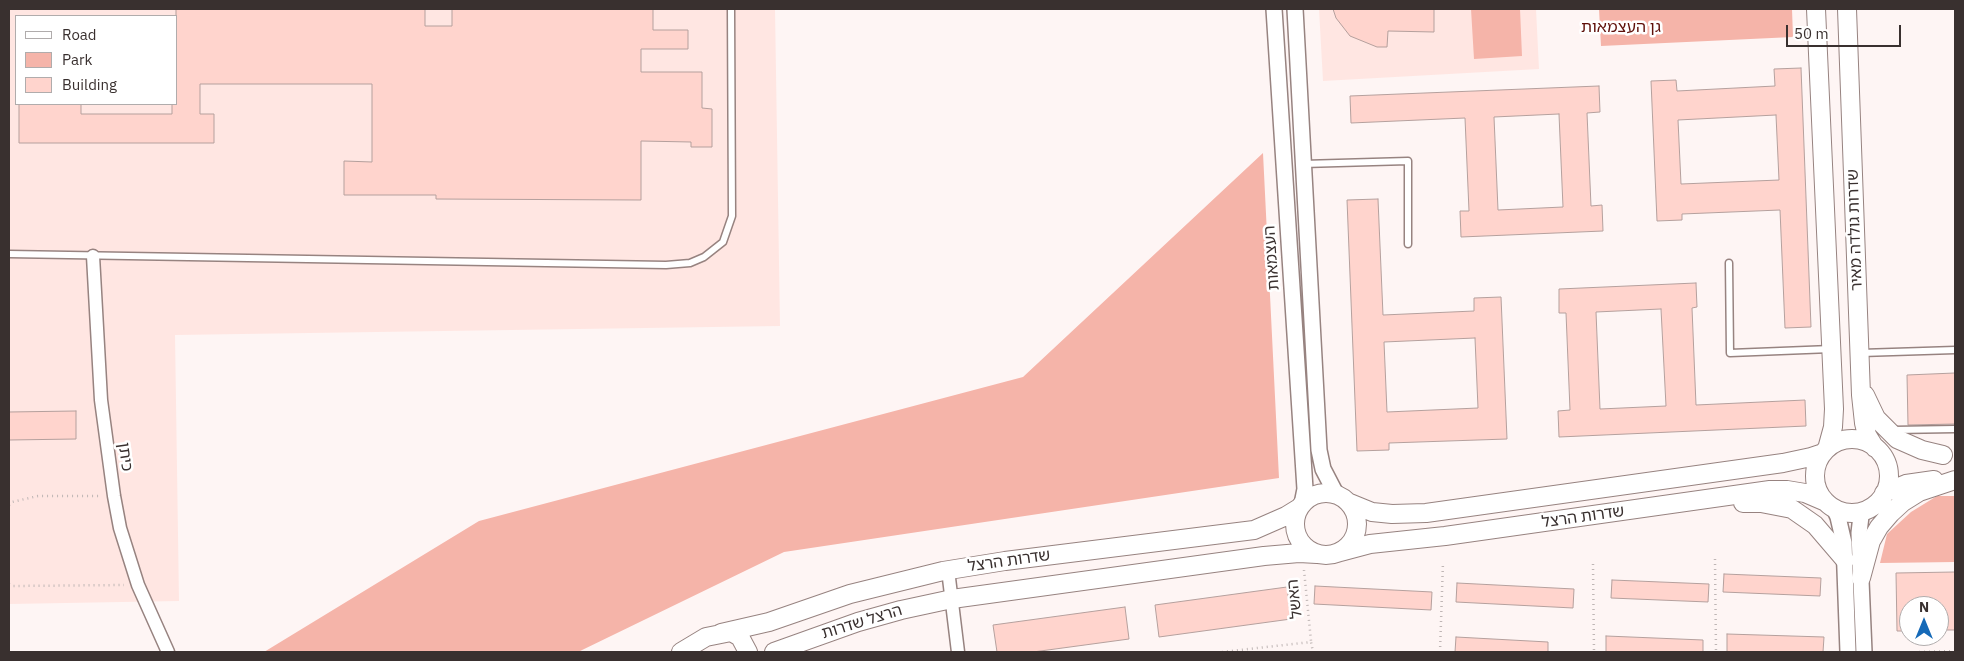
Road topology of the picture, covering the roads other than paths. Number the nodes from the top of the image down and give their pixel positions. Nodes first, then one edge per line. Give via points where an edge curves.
1 (731, 9) edge
2 (1274, 9) edge
3 (1295, 9) edge
4 (1816, 9) edge
5 (1847, 9) edge
6 (1304, 164) junction
7 (1408, 244) dead end
8 (9, 254) edge
9 (93, 256) junction
10 (1729, 263) dead end
11 (1831, 349) junction
12 (1955, 350) edge
13 (1859, 353) junction
14 (1860, 380) junction
15 (1886, 429) junction
16 (1955, 429) edge
17 (1877, 450) junction
18 (1825, 451) junction
19 (1949, 454) edge
20 (1955, 479) edge
21 (1884, 493) junction
22 (1343, 499) junction
23 (1683, 503) junction
24 (1830, 505) junction
25 (1300, 506) junction
26 (1865, 510) junction
27 (1340, 552) junction
28 (1310, 554) junction
29 (1845, 560) junction
30 (948, 570) junction
31 (1861, 578) junction
32 (952, 599) junction
33 (721, 633) junction
34 (686, 650) edge
35 (168, 652) edge
36 (748, 652) edge
37 (774, 652) edge
38 (958, 652) edge
39 (1848, 652) edge
40 (1864, 652) edge

1 - 9 lane via 732,216 723,242 690,263 666,266
2 - 25 street, העצמאות via 1305,489
3 - 6 street
4 - 11 main road, שדרות גולדה מאיר
5 - 13 main road, שדרות גולדה מאיר
6 - 7 lane via 1408,161
6 - 22 street via 1319,450 1323,469
8 - 9 lane
9 - 35 street, כיתן via 101,400 120,528 138,585
10 - 11 lane via 1730,353
11 - 18 main road, שדרות גולדה מאיר via 1833,427
12 - 13 lane
13 - 14 main road, שדרות גולדה מאיר
14 - 15 main road via 1868,404
14 - 17 main road, שדרות גולדה מאיר via 1864,423 1867,435
15 - 16 lane
15 - 19 main road via 1908,445
17 - 18 main road via 1856,439 1841,441
17 - 19 main road via 1923,456
17 - 21 main road via 1888,472
18 - 22 main road, שדרות הרצל via 1783,462 1426,513 1372,512
18 - 24 main road via 1817,462 1815,473 1819,494
20 - 21 main road via 1906,484
20 - 31 main road via 1919,492 1891,513 1871,541
21 - 26 main road
22 - 25 main road via 1318,494
22 - 27 main road via 1355,512 1358,521 1354,540
23 - 24 main road, שדרות הרצל via 1787,490 1805,493
23 - 27 main road, שדרות הרצל via 1370,544
23 - 29 main road via 1761,503 1792,509 1815,525
24 - 26 main road via 1849,512
24 - 29 street via 1842,530
25 - 28 main road via 1294,526 1301,544
25 - 30 main road, שדרות הרצל via 1254,530
26 - 31 street via 1859,533
27 - 28 main road via 1325,556
28 - 32 main road, שדרות הרצל via 1264,556
29 - 39 street
30 - 32 street
30 - 33 main road, שדרות הרצל via 885,584 769,622
31 - 40 street
32 - 37 main road, הרצל שדרות via 858,622
32 - 38 street
33 - 34 main road, שדרות הרצל via 706,637
33 - 36 main road via 731,632 740,638

